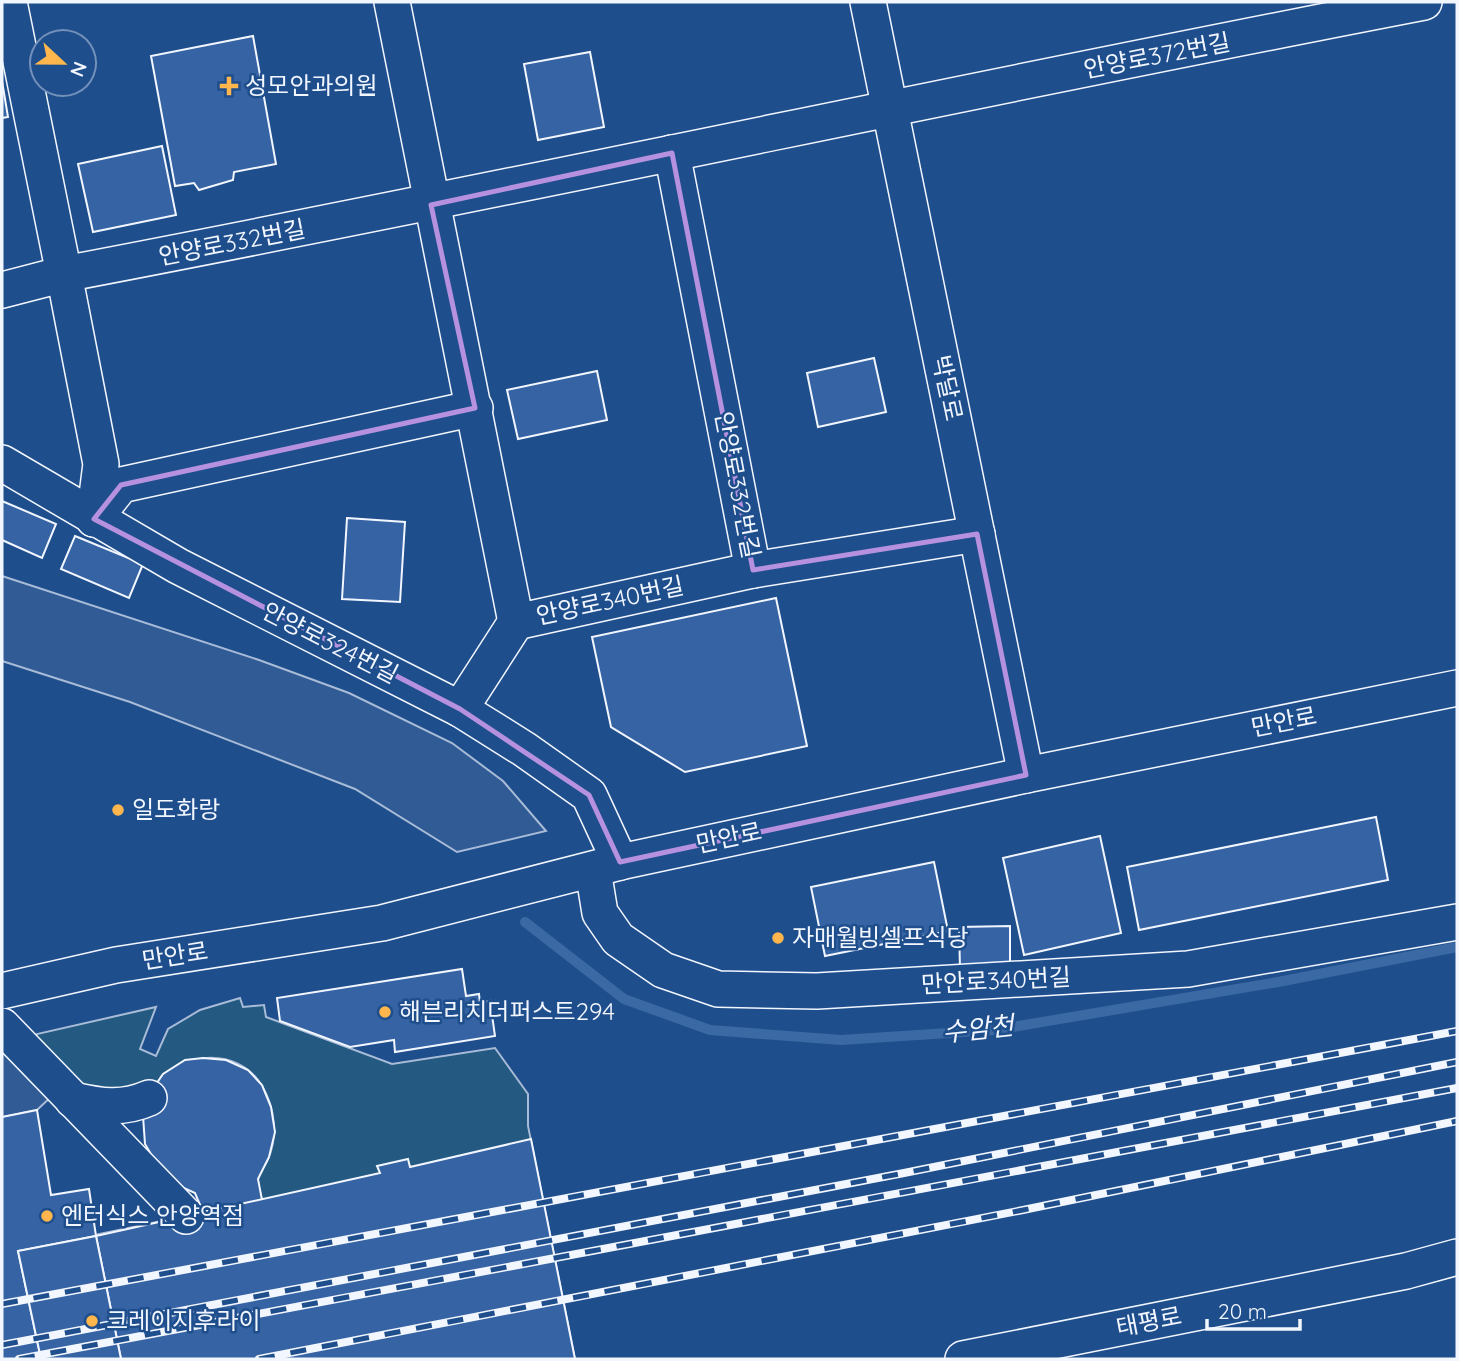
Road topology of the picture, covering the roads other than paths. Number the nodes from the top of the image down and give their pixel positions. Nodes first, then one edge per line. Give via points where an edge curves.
1 (9, 2) edge
2 (392, 2) edge
3 (868, 2) edge
4 (1424, 2) edge
5 (1354, 8) edge
6 (889, 108) junction
7 (672, 153) junction
8 (431, 205) junction
9 (64, 274) junction
10 (2, 290) edge
11 (475, 408) junction
12 (2, 463) edge
13 (94, 519) junction
14 (977, 534) junction
15 (753, 570) junction
16 (516, 622) junction
17 (1457, 688) edge
18 (460, 709) junction
19 (1026, 775) junction
20 (606, 866) junction
21 (1457, 922) edge
22 (2, 991) edge
23 (2, 1026) edge
24 (149, 1098) dead end
25 (73, 1100) junction
26 (186, 1216) dead end
27 (1457, 1257) edge
28 (963, 1359) edge

1 - 9 street
2 - 8 street, 안양로340번길
3 - 6 street, 박달로
4 - 5 street, 안양로372번길
5 - 6 street, 안양로372번길
6 - 7 street, 안양로332번길
6 - 14 street, 박달로
7 - 8 street, 안양로332번길
7 - 15 street, 안양로332번길
8 - 9 street, 안양로332번길
8 - 11 street, 안양로340번길
9 - 10 street
9 - 13 street via 101,464
11 - 13 street via 121,485
11 - 16 street, 안양로340번길
12 - 13 street, 안양로324번길
13 - 18 street, 안양로324번길
14 - 15 street, 안양로340번길
14 - 19 street, 박달로
15 - 16 street, 안양로340번길
16 - 18 street
17 - 19 street, 만안로
18 - 20 street, 안양로324번길 via 589,796
19 - 20 street, 만안로
20 - 21 street, 만안로340번길 via 600,913 618,939 663,970 718,989 830,990 1188,970
20 - 22 street, 만안로 via 382,923 116,965
23 - 25 street
24 - 25 street via 105,1107
25 - 26 street
27 - 28 street, 태평로

